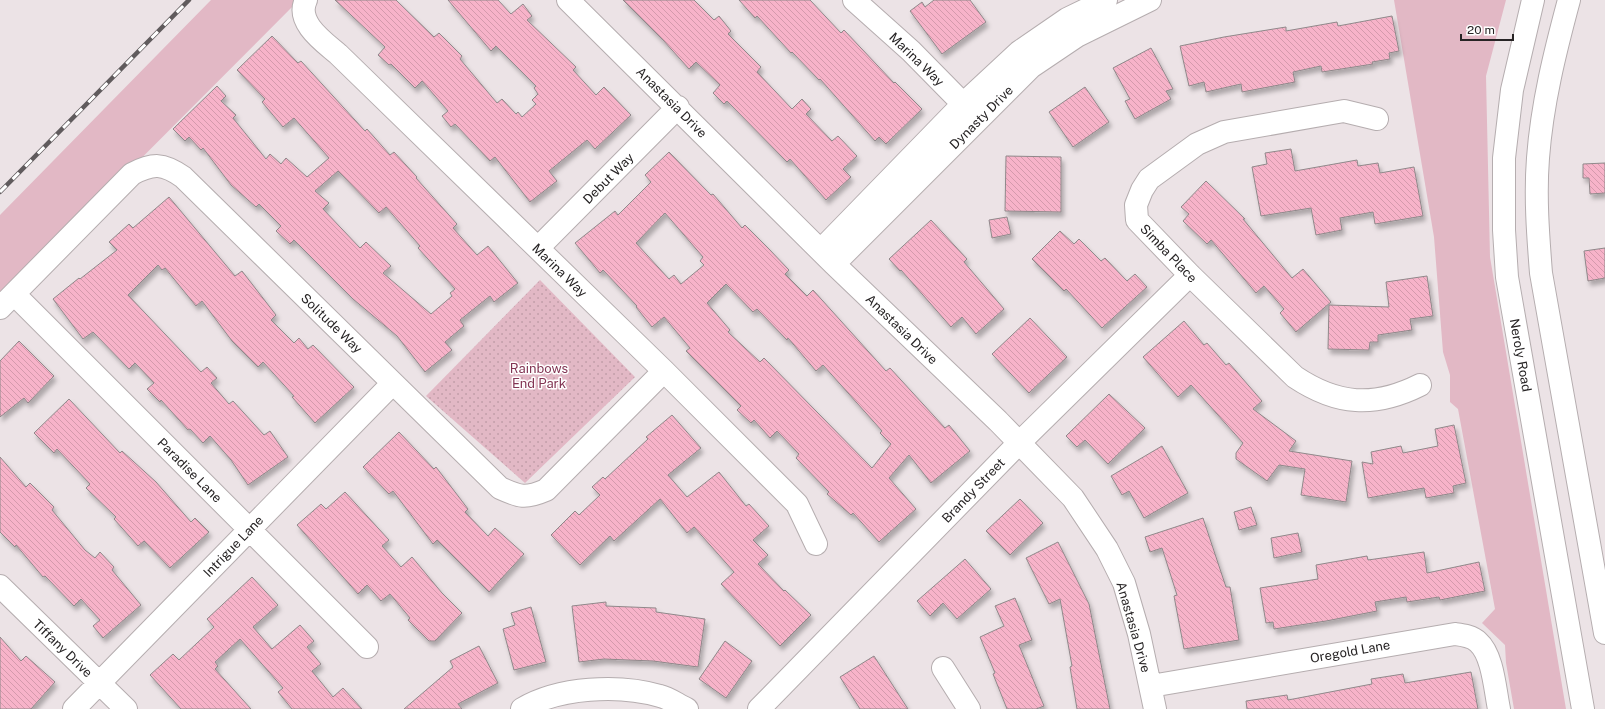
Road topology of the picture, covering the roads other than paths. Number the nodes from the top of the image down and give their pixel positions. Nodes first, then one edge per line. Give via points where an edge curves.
1 (306, 0) edge
2 (568, 0) edge
3 (1106, 0) edge
4 (1150, 0) edge
5 (1533, 0) edge
6 (1569, 0) edge
7 (861, 2) edge
8 (963, 104) junction
9 (678, 107) junction
10 (978, 119) junction
11 (1377, 119) dead end
12 (538, 248) junction
13 (827, 257) junction
14 (1190, 275) junction
15 (7, 301) edge
16 (664, 371) junction
17 (393, 383) junction
18 (1420, 385) dead end
19 (1019, 443) junction
20 (250, 530) junction
21 (816, 544) dead end
22 (0, 586) edge
23 (1605, 633) edge
24 (367, 648) dead end
25 (943, 668) dead end
26 (99, 683) junction
27 (1151, 686) junction
28 (74, 709) edge
29 (126, 709) edge
30 (522, 709) edge
31 (687, 709) edge
32 (759, 709) edge
33 (969, 709) edge
34 (1155, 709) edge
35 (1499, 709) edge
36 (1583, 709) edge

1 - 12 street, Marina Way via 306,20 311,30
2 - 9 street, Anastasia Drive
3 - 8 street, Dynasty Drive via 1067,19 1019,52
4 - 10 street, Dynasty Drive via 1077,36 1031,67
5 - 36 street, Neroly Road via 1512,90 1504,158 1507,277
6 - 23 street via 1545,100 1538,159 1538,229 1541,273
7 - 8 street, Marina Way
8 - 10 street, Marina Way
8 - 13 street, Dynasty Drive
9 - 12 street, Debut Way
9 - 13 street, Anastasia Drive
10 - 13 street, Dynasty Drive
11 - 14 street, Simba Place via 1344,111 1224,132 1197,144 1149,179 1136,205 1137,220
12 - 16 street, Marina Way
13 - 19 street, Anastasia Drive
14 - 18 street, Simba Place via 1295,377 1311,388 1333,397 1368,401 1403,393
14 - 19 street, Brandy Street
15 - 17 street, Solitude Way via 132,174 146,167 159,166 172,169 183,177
15 - 20 street, Paradise Lane
16 - 17 street, Solitude Way via 546,490 520,497 500,488
16 - 21 street, Marina Way via 797,504
17 - 20 street, Intrigue Lane
19 - 27 street, Anastasia Drive via 1073,498 1107,550 1124,583
19 - 32 street, Brandy Street
20 - 24 street, Paradise Lane
20 - 26 street, Intrigue Lane
22 - 26 street, Tiffany Drive
25 - 33 street
26 - 28 street, Intrigue Lane
26 - 29 street, Tiffany Drive
27 - 34 street, Anastasia Drive
27 - 35 street, Oregold Lane via 1455,634 1478,641 1486,651
30 - 31 street via 584,689 622,689 660,696

